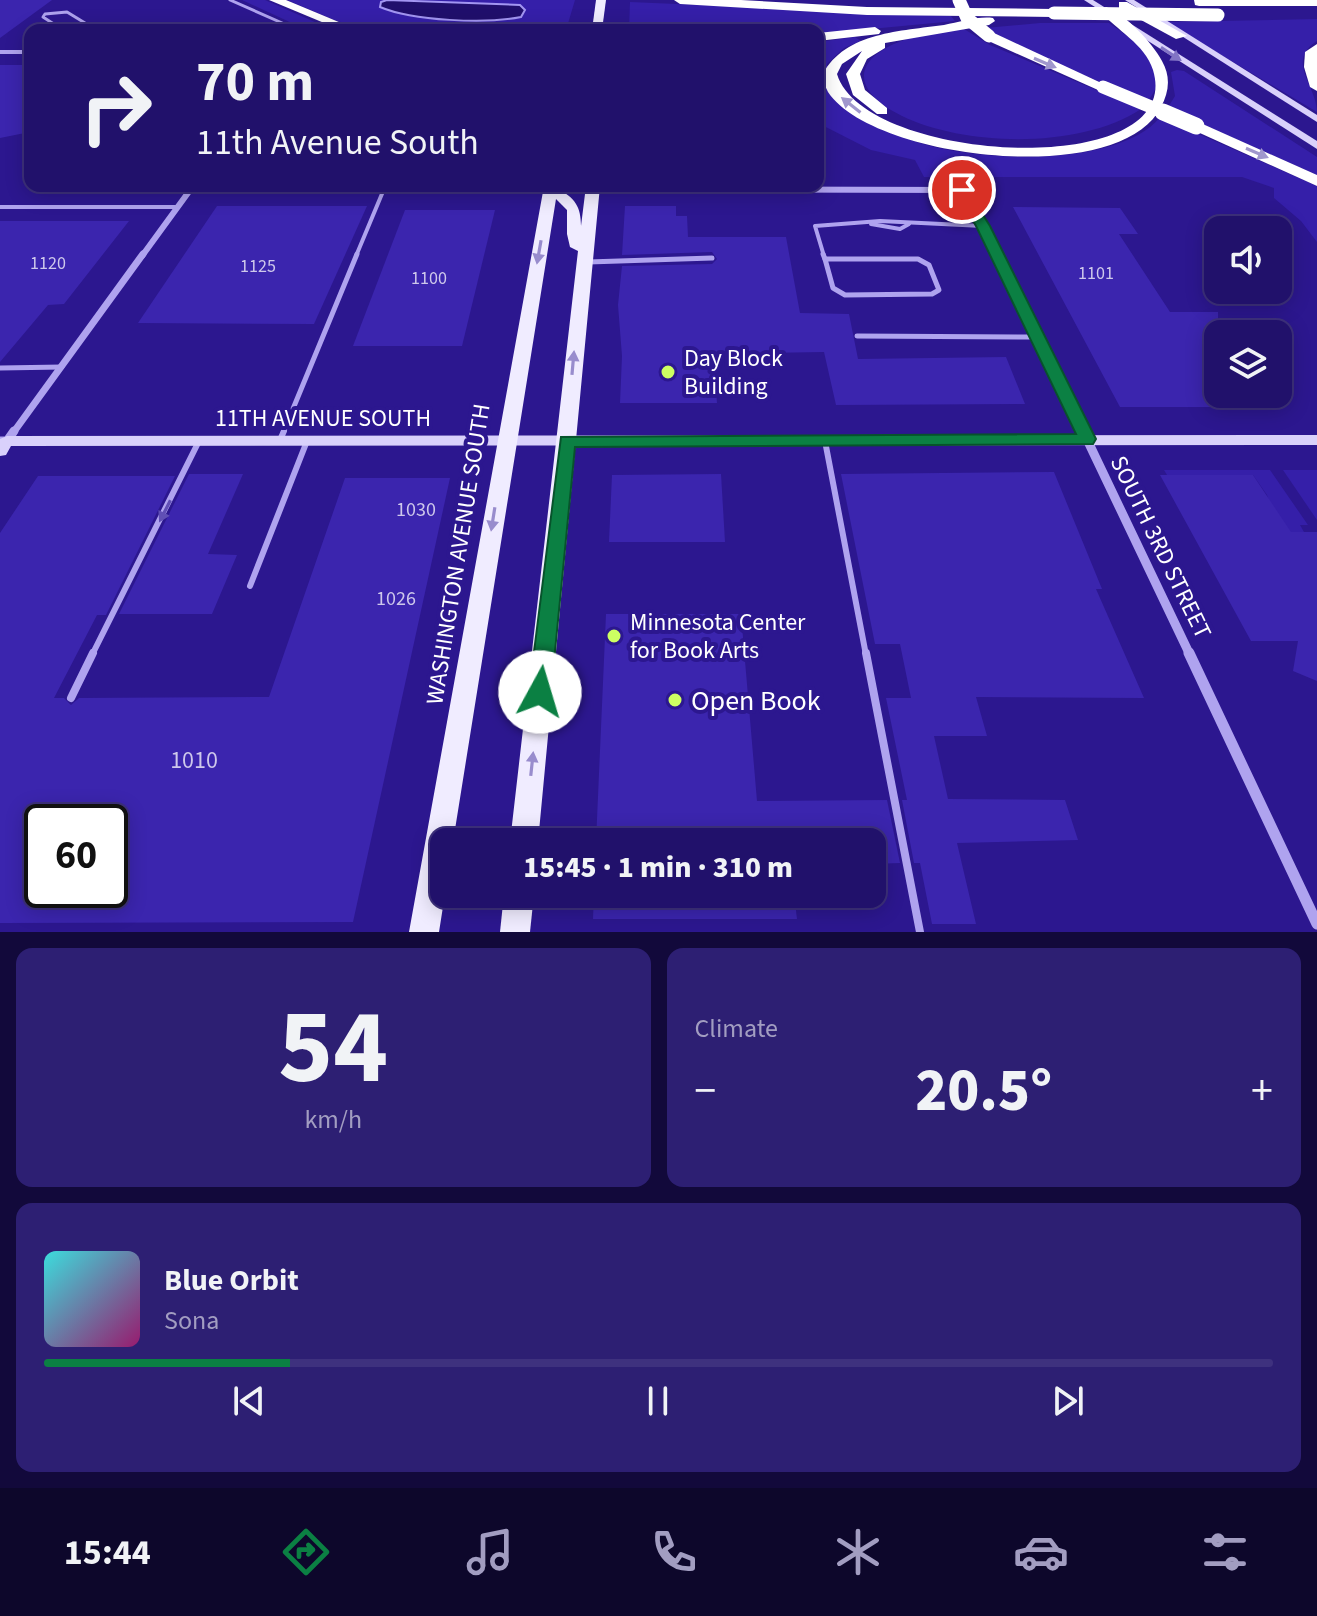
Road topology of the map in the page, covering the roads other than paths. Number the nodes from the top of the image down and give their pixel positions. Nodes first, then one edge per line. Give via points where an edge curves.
1 (230, 0) edge
2 (275, 0) edge
3 (680, 0) edge
4 (792, 0) edge
5 (959, 0) edge
6 (1088, 0) edge
7 (1129, 0) edge
8 (1317, 2) edge
9 (600, 4) edge
10 (1111, 6) edge
11 (1317, 15) edge
12 (1058, 16) junction
13 (54, 24) edge
14 (84, 24) edge
15 (284, 24) edge
16 (337, 24) edge
17 (598, 24) edge
18 (989, 28) junction
19 (931, 29) junction
20 (1181, 36) junction
21 (824, 37) edge
22 (1317, 48) edge
23 (0, 52) edge
24 (24, 52) edge
25 (1317, 87) edge
26 (1156, 105) junction
27 (1317, 119) edge
28 (1317, 146) edge
29 (1317, 181) edge
30 (824, 188) edge
31 (188, 192) edge
32 (383, 192) edge
33 (549, 192) edge
34 (556, 192) edge
35 (590, 192) edge
36 (0, 207) edge
37 (178, 207) junction
38 (983, 226) junction
39 (712, 258) dead end
40 (824, 259) junction
41 (583, 262) junction
42 (857, 336) dead end
43 (1037, 337) junction
44 (62, 367) junction
45 (0, 368) edge
46 (1087, 439) junction
47 (280, 440) junction
48 (825, 440) junction
49 (1317, 440) edge
50 (199, 441) junction
51 (307, 441) junction
52 (567, 441) junction
53 (506, 442) junction
54 (2, 445) edge
55 (250, 586) dead end
56 (71, 698) dead end
57 (526, 828) edge
58 (518, 908) edge
59 (1317, 924) edge
60 (424, 932) edge
61 (515, 932) edge
62 (920, 932) edge

1 - 15 lane
2 - 16 highway
3 - 12 highway
4 - 8 highway
5 - 18 highway, bridge via 964,14
6 - 10 street
7 - 20 street
9 - 17 main road
10 - 20 highway
10 - 26 highway via 1162,71 1164,89
10 -> 28 street
11 - 12 highway, bridge
12 - 18 highway
13 - 14 lane via 45,14 67,12
18 - 19 highway
18 - 21 highway
18 -> 29 highway, bridge via 1103,87
19 - 26 highway via 878,45 862,57 853,74 858,92 885,112 918,126 987,140 1058,140 1097,133 1128,123
26 -> 19 highway via 1142,125 1115,139 1076,150 1030,154 919,137 866,116 836,92 832,72 845,53 890,35
20 - 27 street
22 - 25 highway via 1311,67
23 - 24 street
30 - 38 street, SOUTH 3RD STREET via 962,190
31 - 37 street
32 - 47 lane
33 -> 53 main road, WASHINGTON AVENUE SOUTH
34 - 41 main road via 574,209 574,234
35 - 41 main road
36 - 37 lane
37 - 44 street
38 - 40 lane via 815,226
38 - 43 street, SOUTH 3RD STREET
39 - 41 lane
40 - 40 lane via 833,288 845,295 939,290 929,265 918,259
52 -> 41 main road
42 - 43 lane
43 - 46 street, SOUTH 3RD STREET
44 - 45 lane
44 - 54 street
46 - 48 street, 11TH AVENUE SOUTH
46 - 49 street, 11TH AVENUE SOUTH
46 - 59 street, SOUTH 3RD STREET
47 - 50 street, 11TH AVENUE SOUTH
47 - 51 street, 11TH AVENUE SOUTH
48 - 52 street, 11TH AVENUE SOUTH
48 - 62 lane
50 - 54 street, 11TH AVENUE SOUTH
50 -> 56 lane
51 - 53 street, 11TH AVENUE SOUTH
51 - 55 lane
52 - 53 street, 11TH AVENUE SOUTH
57 -> 52 main road
53 -> 60 main road, WASHINGTON AVENUE SOUTH
58 - 61 main road

